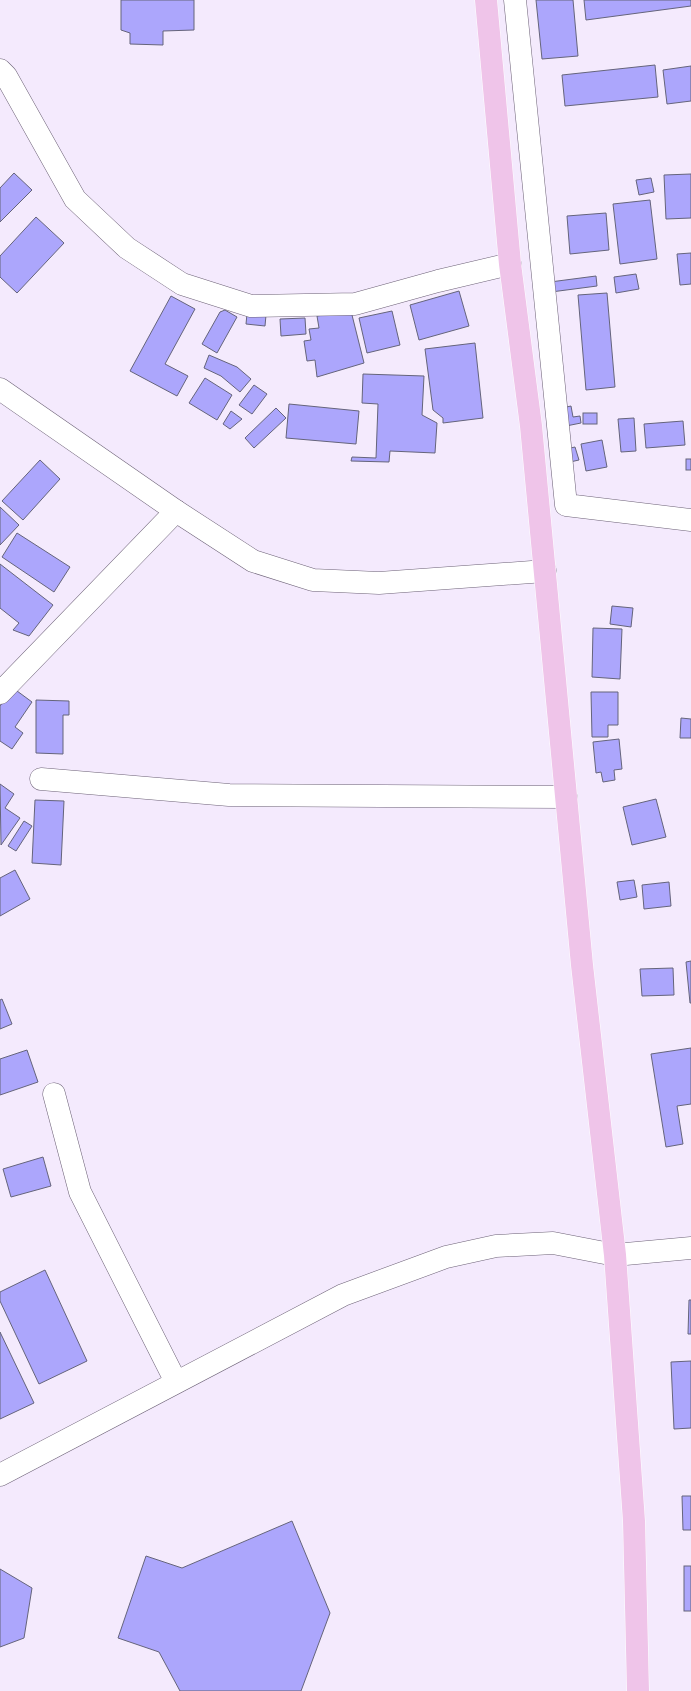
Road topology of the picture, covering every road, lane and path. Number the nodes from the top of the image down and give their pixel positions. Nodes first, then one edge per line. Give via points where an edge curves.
1 (486, 0) edge
2 (515, 0) edge
3 (0, 70) edge
4 (510, 264) junction
5 (0, 389) edge
6 (176, 511) junction
7 (691, 520) edge
8 (545, 571) junction
9 (0, 693) edge
10 (41, 779) dead end
11 (566, 797) junction
12 (54, 1094) dead end
13 (691, 1248) edge
14 (615, 1255) junction
15 (176, 1382) junction
16 (0, 1474) edge
17 (638, 1691) edge

1 - 4 main road
2 - 7 street via 566,505
3 - 4 street via 6,76 75,199 127,248 182,284 251,306 355,304 438,280
4 - 8 main road via 531,426
5 - 6 street
6 - 8 street via 252,561 313,580 379,583
6 - 9 street
8 - 11 main road
10 - 11 street via 229,795
11 - 14 main road
12 - 15 street via 80,1192
13 - 14 street
14 - 15 street via 553,1243 496,1246 446,1257 343,1296
14 - 17 main road via 634,1521
15 - 16 street

